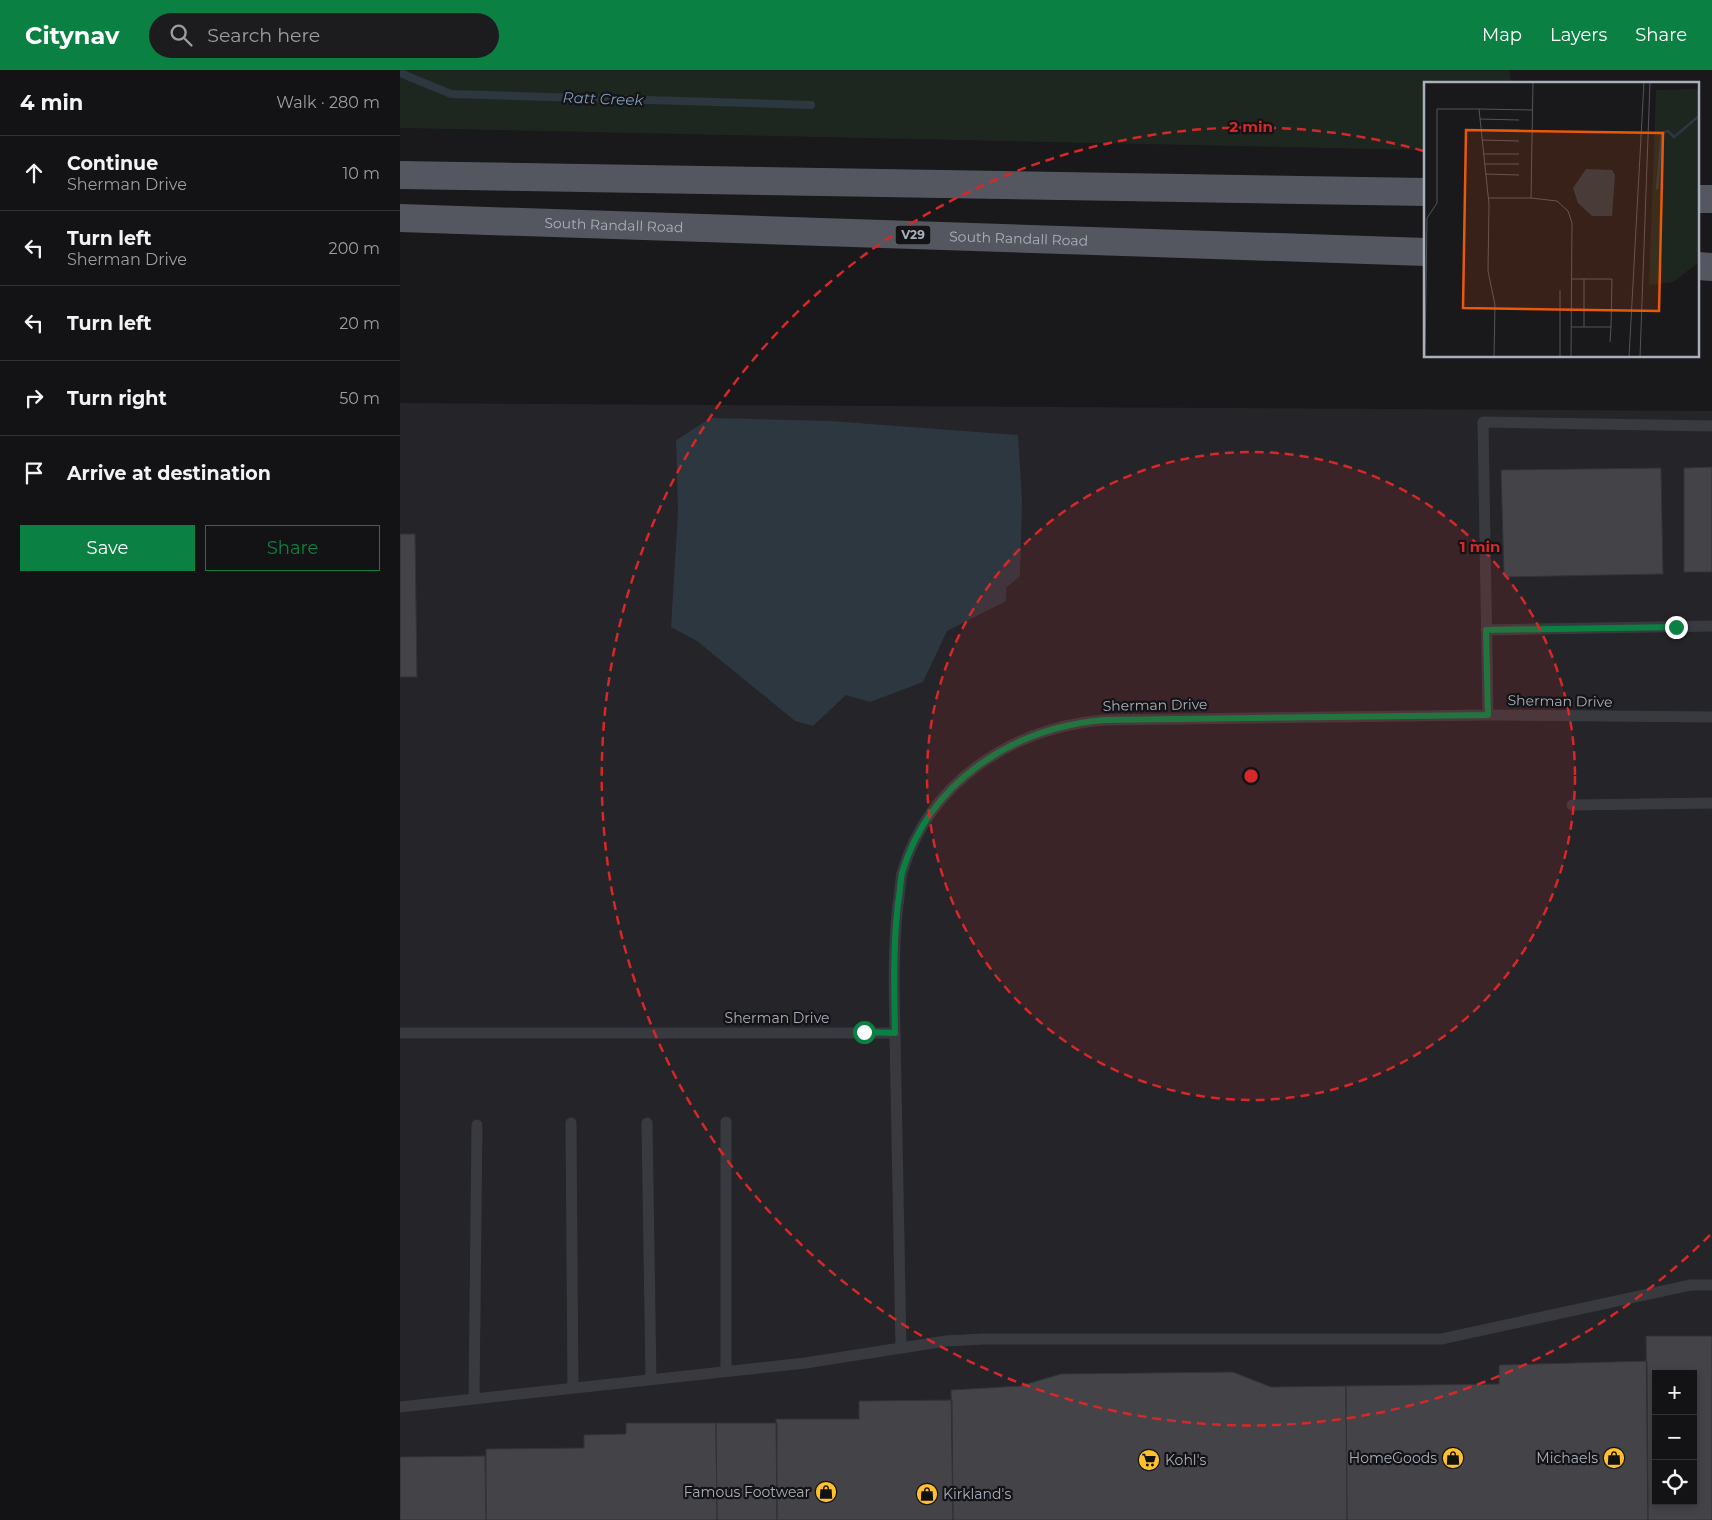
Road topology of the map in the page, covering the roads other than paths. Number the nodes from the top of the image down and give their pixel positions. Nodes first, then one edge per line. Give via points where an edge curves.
1 (400, 175) edge
2 (1424, 192) edge
3 (400, 218) edge
4 (1424, 252) edge
5 (1712, 426) edge
6 (1712, 626) edge
7 (1486, 630) junction
8 (1488, 715) junction
9 (1712, 717) edge
10 (1712, 802) edge
11 (1572, 805) dead end
12 (400, 1033) edge
13 (895, 1033) junction
14 (726, 1122) dead end
15 (647, 1123) dead end
16 (571, 1124) dead end
17 (477, 1125) dead end
18 (1712, 1285) edge
19 (901, 1348) junction
20 (726, 1371) junction
21 (651, 1380) junction
22 (573, 1388) junction
23 (474, 1399) junction
24 (400, 1407) edge

1 - 2 main road
3 - 4 main road, South Randall Road / V29
5 - 7 lane via 1483,422
6 - 7 lane
7 - 8 lane
8 - 9 lane, Sherman Drive
8 - 13 lane, Sherman Drive via 1073,722 1041,732 988,758 936,805 915,838 902,875 894,964
10 - 11 lane
12 - 13 lane, Sherman Drive
13 - 19 lane
14 - 20 lane
15 - 21 lane
16 - 22 lane
17 - 23 lane
18 - 19 lane via 1682,1287 1441,1339 984,1339
19 - 20 lane
20 - 21 lane
21 - 22 lane
22 - 23 lane
23 - 24 lane

